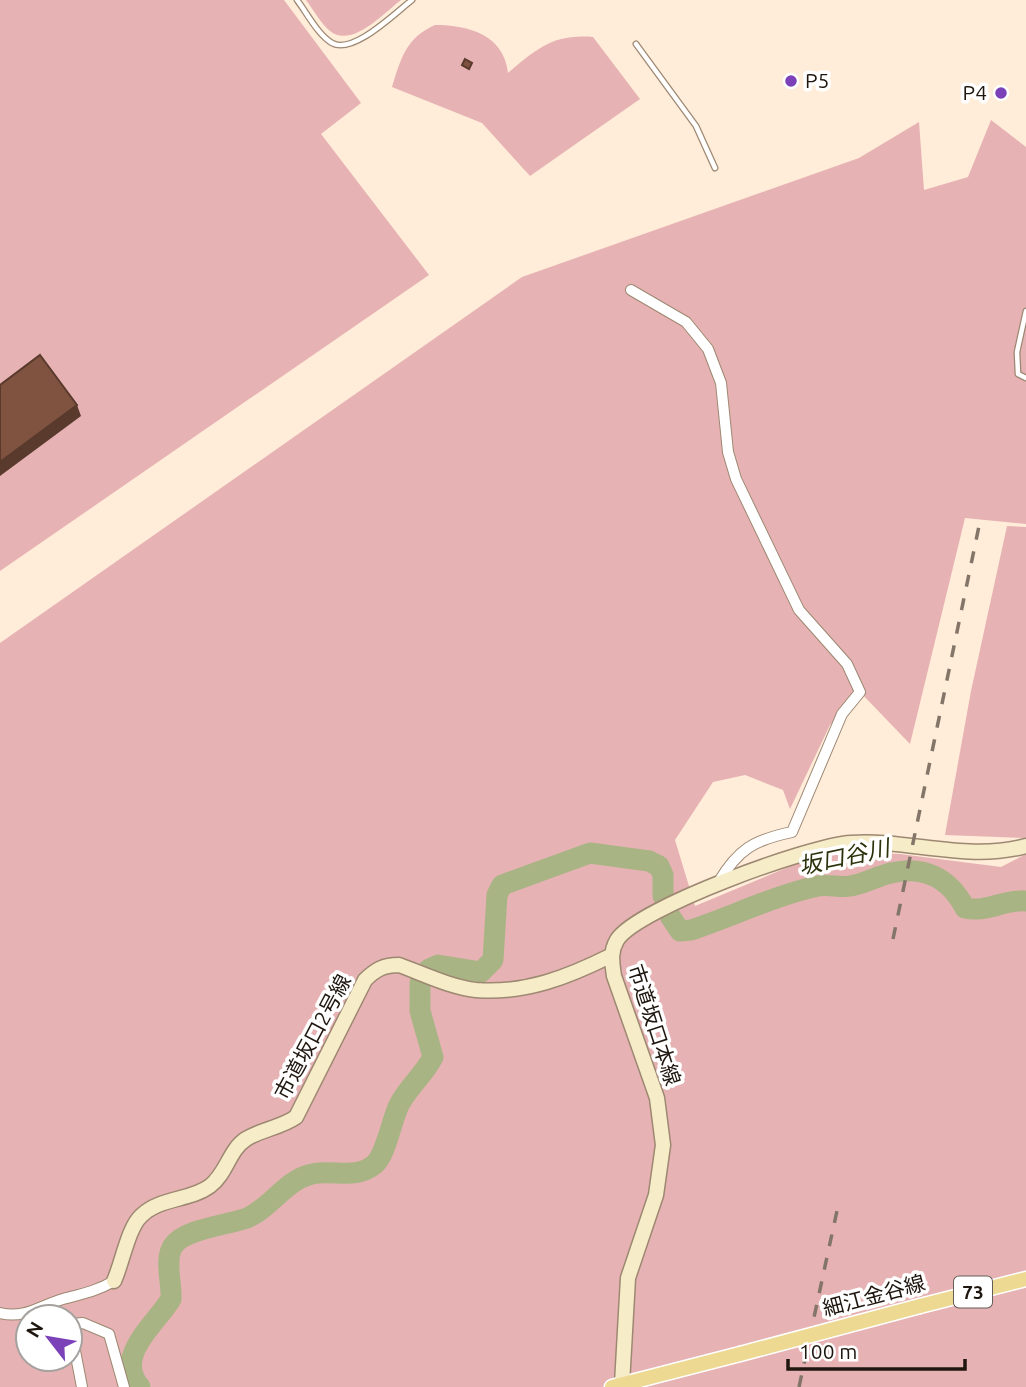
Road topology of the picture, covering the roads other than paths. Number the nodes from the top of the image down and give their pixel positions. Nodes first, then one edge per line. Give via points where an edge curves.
1 (296, 0) edge
2 (412, 0) edge
3 (636, 44) dead end
4 (715, 168) dead end
5 (631, 290) dead end
6 (1026, 311) edge
7 (1026, 378) edge
8 (1026, 846) edge
9 (716, 887) junction
10 (610, 956) junction
11 (1026, 1279) edge
12 (114, 1281) joint
13 (54, 1303) edge
14 (84, 1323) edge
15 (617, 1386) edge
16 (124, 1387) edge

1 - 2 lane via 325,37 345,46
3 - 4 lane via 696,125
5 - 9 street via 686,322 708,349 721,383 728,452 736,479 799,610 847,664 860,692 842,714 792,832 761,838 732,860
6 - 7 lane via 1016,363 1018,374
8 - 9 street, 市道坂口本線 via 984,854 854,842 803,851
9 - 10 street, 市道坂口本線 via 631,925
10 - 12 street, 市道坂口2号線 via 547,984 503,989 476,990 400,965 376,970 365,980 296,1116 284,1126 246,1139 211,1185 140,1216
10 - 15 street, 市道坂口本線 via 657,1098 663,1145 656,1195 628,1278
11 - 15 main road, 細江金谷線 / 73, bridge
12 - 13 street, 市道坂口2号線 via 96,1292
14 - 16 street via 109,1334

